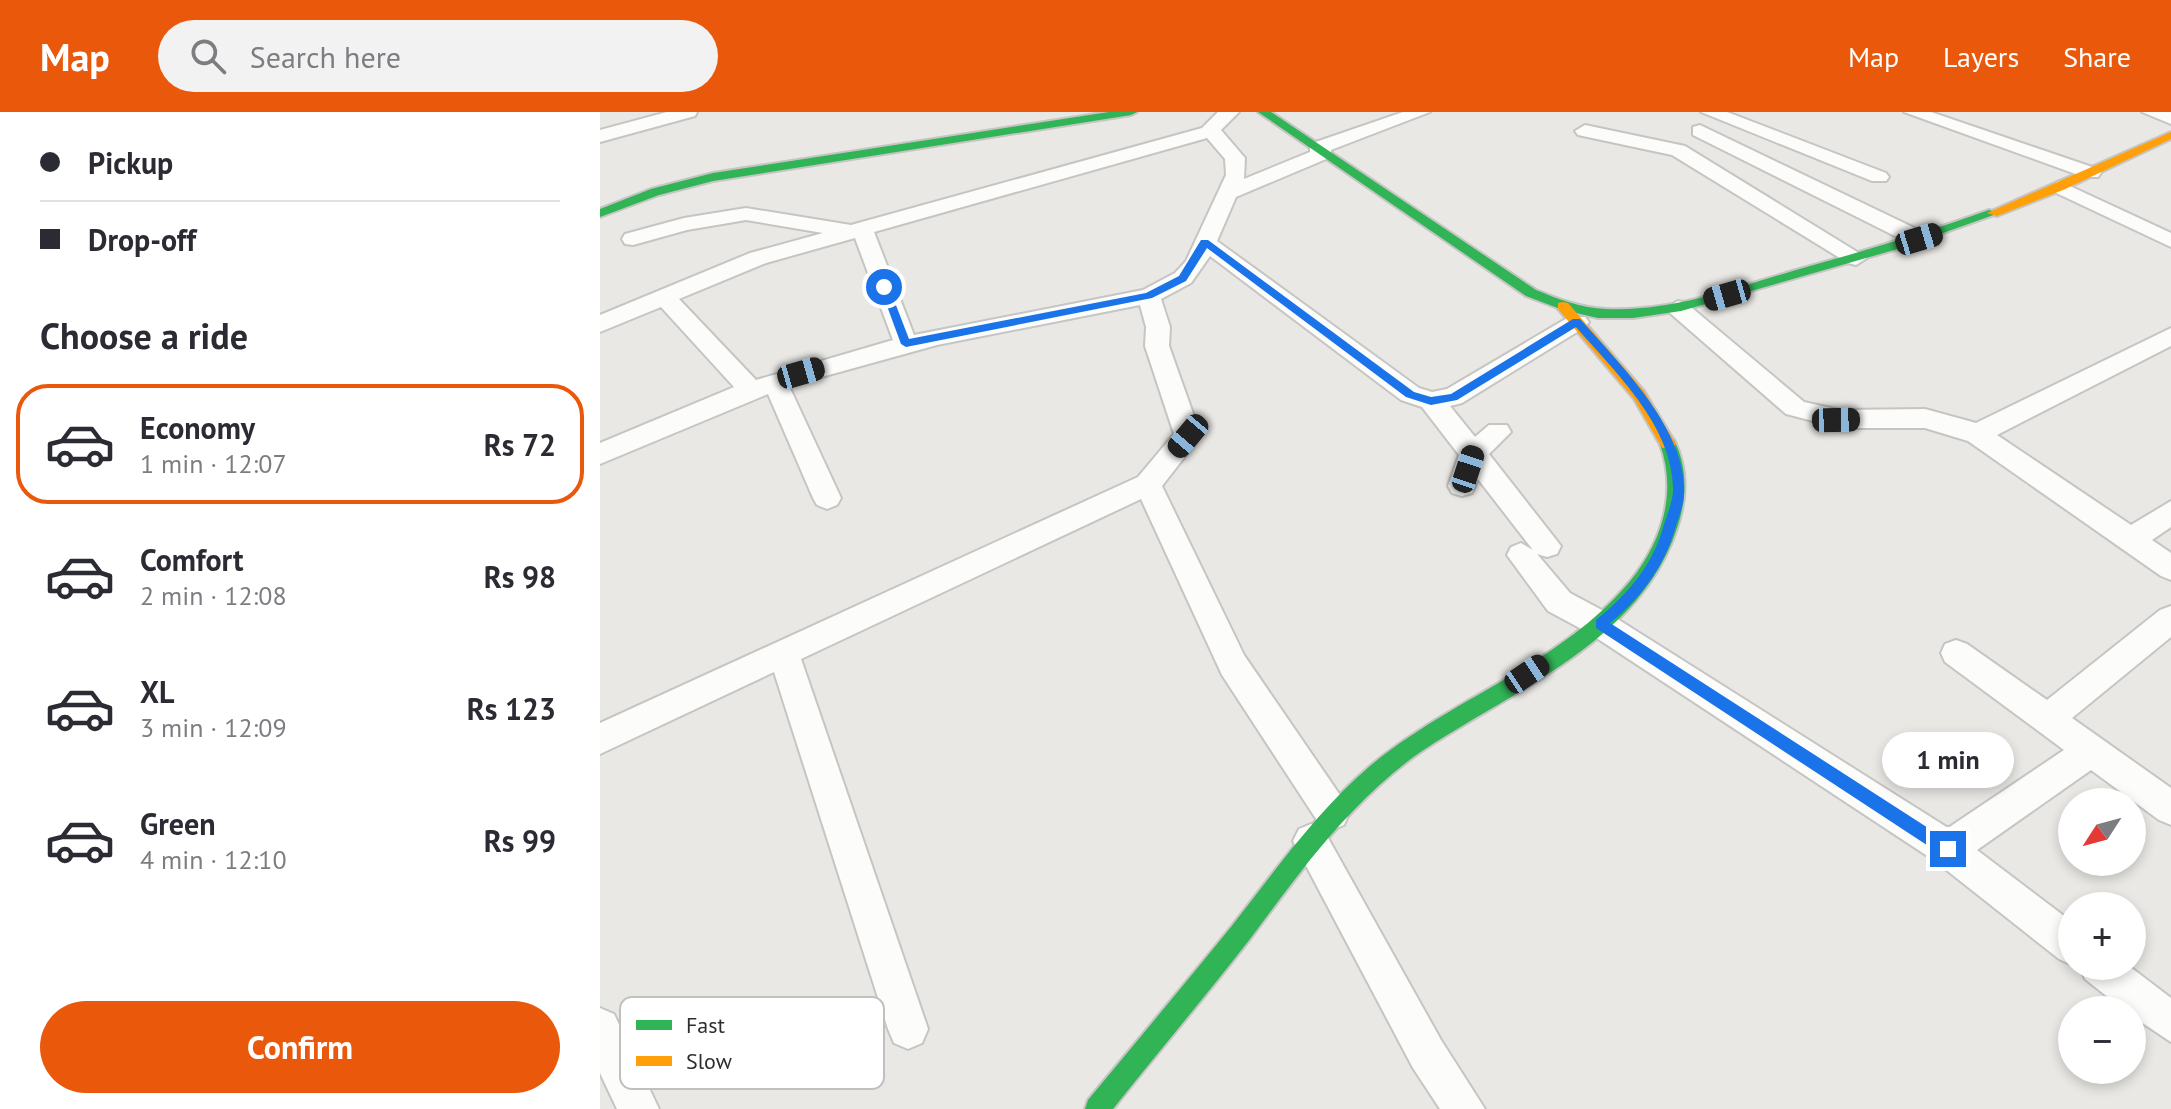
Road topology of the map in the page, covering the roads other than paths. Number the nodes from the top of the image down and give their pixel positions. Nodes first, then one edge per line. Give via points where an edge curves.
1 (688, 112) edge
2 (1129, 112) edge
3 (1230, 112) edge
4 (1264, 112) edge
5 (1421, 112) edge
6 (1913, 112) edge
7 (2151, 112) edge
8 (2171, 118) edge
9 (1705, 122) edge
10 (1211, 131) junction
11 (1585, 131) dead end
12 (2171, 135) edge
13 (600, 136) edge
14 (1320, 150) junction
15 (2091, 173) junction
16 (1879, 177) dead end
17 (2059, 187) junction
18 (1225, 194) junction
19 (606, 206) edge
20 (859, 231) junction
21 (633, 239) dead end
22 (1919, 239) junction
23 (2171, 241) edge
24 (1205, 242) junction
25 (1856, 258) junction
26 (663, 296) junction
27 (1149, 296) junction
28 (1678, 308) junction
29 (1570, 314) junction
30 (600, 324) edge
31 (2171, 336) edge
32 (906, 344) junction
33 (762, 385) junction
34 (1431, 401) junction
35 (1498, 432) dead end
36 (1977, 434) junction
37 (1473, 453) junction
38 (600, 454) edge
39 (1148, 484) junction
40 (1462, 486) dead end
41 (827, 498) dead end
42 (2171, 512) edge
43 (2131, 540) junction
44 (2171, 568) edge
45 (1612, 615) junction
46 (2171, 619) edge
47 (1956, 653) dead end
48 (784, 656) junction
49 (2047, 719) junction
50 (600, 739) edge
51 (2091, 751) junction
52 (2171, 808) edge
53 (1322, 827) junction
54 (1948, 849) junction
55 (2058, 935) edge
56 (2116, 980) edge
57 (2171, 1022) edge
58 (600, 1028) edge
59 (908, 1029) dead end
60 (620, 1071) edge
61 (629, 1089) edge
62 (638, 1109) edge
63 (1097, 1109) edge
64 (1464, 1109) edge

1 - 13 street
2 - 19 main road via 1035,131 768,168
3 - 10 street
4 - 14 main road
5 - 14 street
6 - 15 street
7 - 8 street
9 - 16 street
9 - 22 street
10 - 18 street via 1235,158 1237,167
10 - 20 street
11 - 25 street via 1678,150
12 - 15 main road
14 - 18 street
14 - 29 main road
15 - 17 main road
17 - 22 main road
17 - 23 street
18 - 24 street
20 - 21 street via 746,214
20 - 26 street via 758,258
20 - 32 street
22 - 25 main road
24 - 27 street via 1183,278
24 - 34 street via 1410,394
25 - 28 main road
26 - 30 street
26 - 33 street
27 - 32 street
27 - 39 street via 1157,346 1188,436
28 - 29 main road
28 - 36 street via 1795,408 1814,417 1919,418
29 - 34 street via 1453,397
29 - 45 main road via 1632,384 1663,433 1677,474 1679,496 1664,547 1644,581
31 - 36 street
32 - 33 street
33 - 38 street via 670,418
33 - 41 street
34 - 37 street
35 - 37 street
36 - 43 street
37 - 40 street
37 - 45 street via 1559,602
39 - 48 street
39 - 53 street via 1233,665
42 - 43 street
43 - 44 street
45 - 53 main road via 1403,753
45 - 54 street
46 - 49 street
47 - 49 street
48 - 50 street
48 - 59 street
49 - 51 street
51 - 52 street
51 - 54 street
53 - 63 main road
53 - 64 street via 1427,1054
54 - 55 street
56 - 57 street
58 - 60 street
61 - 62 street

